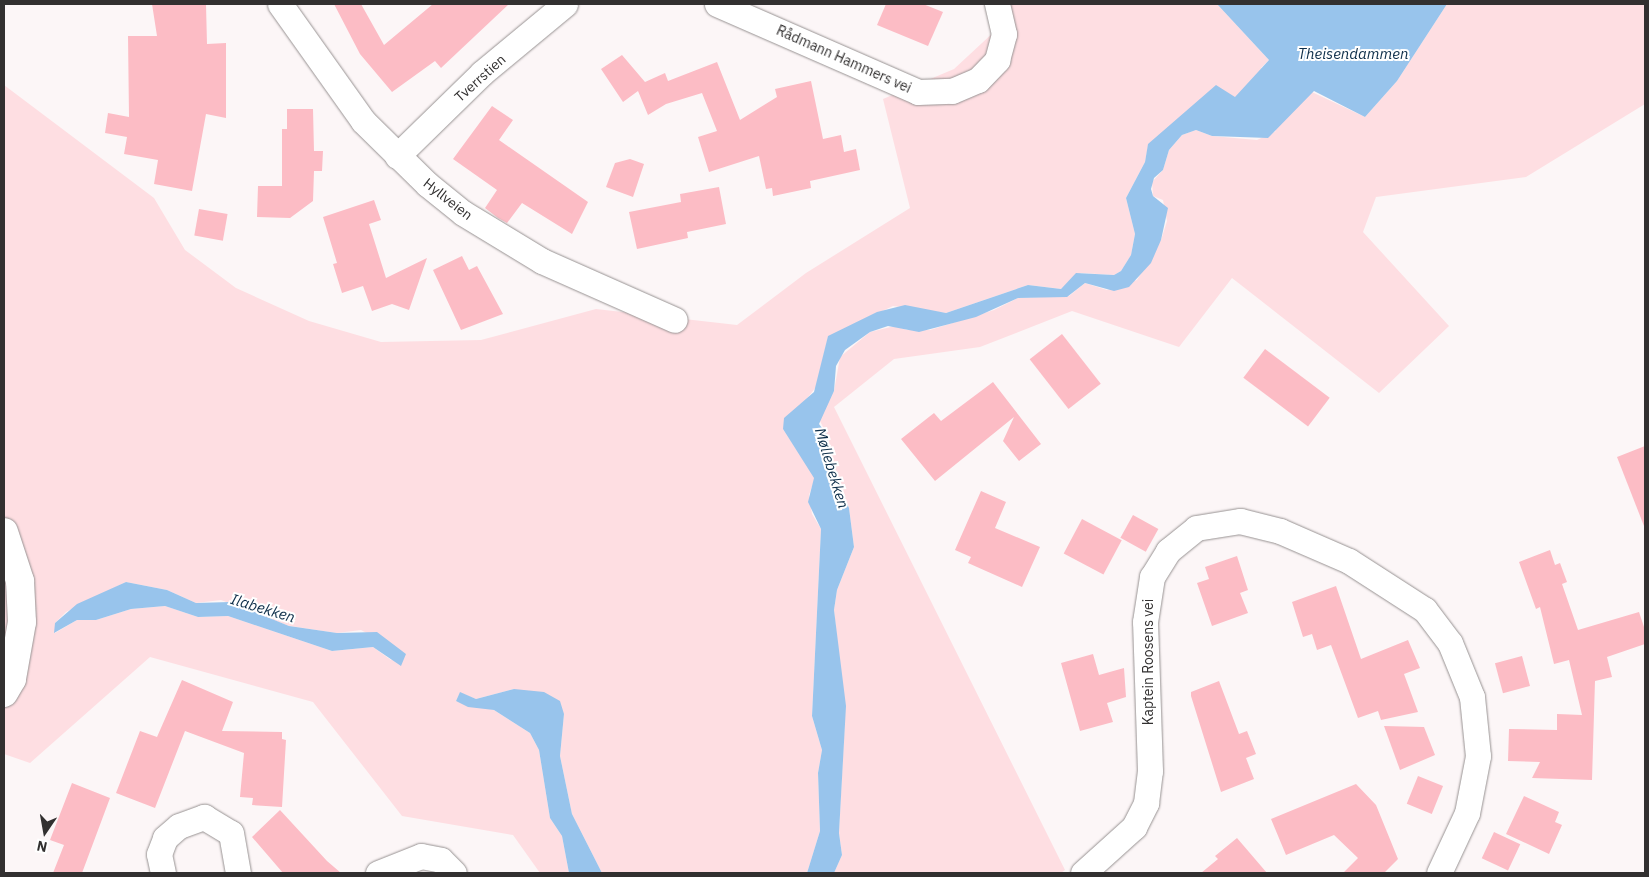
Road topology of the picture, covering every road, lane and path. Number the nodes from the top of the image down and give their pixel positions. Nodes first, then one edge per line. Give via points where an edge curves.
1 (280, 4) edge
2 (565, 4) edge
3 (717, 4) edge
4 (998, 4) edge
5 (397, 156) junction
6 (675, 320) dead end
7 (4, 532) edge
8 (4, 693) edge
9 (163, 873) edge
10 (238, 873) edge
11 (378, 873) edge
12 (454, 873) edge
13 (1083, 873) edge
14 (1439, 873) edge

1 - 5 street, Hyllveien via 362,121
2 - 5 street, Tverrstien via 482,73
3 - 4 street, Rådmann Hammers vei via 918,92 952,91 978,80 997,60 1004,34
5 - 6 street, Hyllveien via 463,213 542,261
7 - 8 street via 20,581 22,622 12,679
9 - 10 street via 159,854 166,838 179,826 204,817 231,833
11 - 12 street via 421,856 441,860
13 - 14 street, Kaptein Roosens vei via 1134,827 1146,803 1150,771 1145,622 1152,577 1168,551 1196,528 1240,521 1280,531 1350,561 1425,610 1450,644 1472,697 1478,756 1467,812

